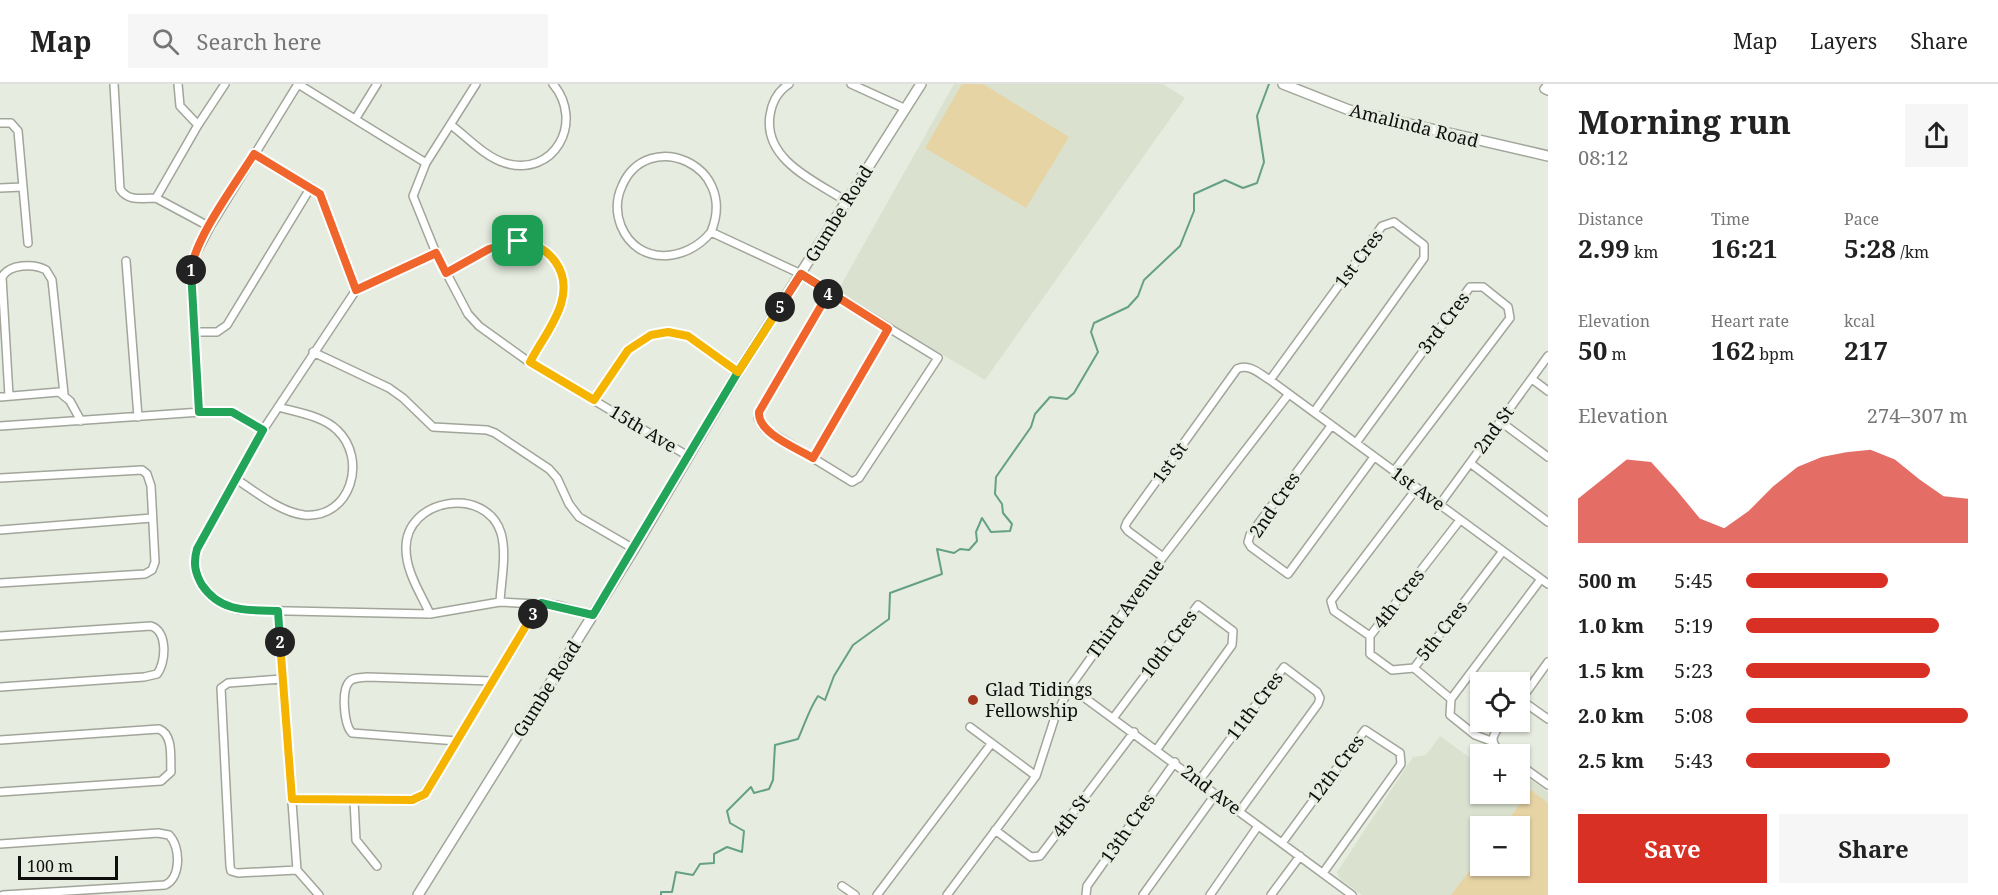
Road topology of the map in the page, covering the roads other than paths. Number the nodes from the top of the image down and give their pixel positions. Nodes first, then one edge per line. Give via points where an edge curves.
1 (114, 84) edge
2 (178, 84) edge
3 (225, 84) edge
4 (298, 84) edge
5 (377, 84) edge
6 (476, 84) edge
7 (553, 84) edge
8 (789, 84) edge
9 (851, 84) edge
10 (921, 84) edge
11 (1283, 84) edge
12 (1548, 84) edge
13 (1548, 91) edge
14 (906, 110) junction
15 (356, 118) junction
16 (0, 123) edge
17 (198, 125) junction
18 (451, 125) junction
19 (254, 154) junction
20 (1548, 156) edge
21 (426, 163) junction
22 (22, 187) junction
23 (311, 187) junction
24 (0, 188) edge
25 (156, 198) junction
26 (846, 201) junction
27 (210, 227) junction
28 (711, 232) junction
29 (28, 243) dead end
30 (436, 253) junction
31 (126, 261) dead end
32 (446, 273) junction
33 (801, 274) junction
34 (356, 290) junction
35 (830, 292) junction
36 (888, 329) junction
37 (194, 332) junction
38 (313, 352) junction
39 (1548, 356) edge
40 (530, 362) junction
41 (1249, 367) joint
42 (738, 372) junction
43 (1532, 379) junction
44 (1270, 380) junction
45 (1548, 391) edge
46 (64, 394) junction
47 (1288, 395) junction
48 (9, 396) junction
49 (0, 397) edge
50 (594, 400) junction
51 (278, 407) junction
52 (199, 412) junction
53 (1314, 412) junction
54 (138, 417) junction
55 (81, 420) junction
56 (1501, 422) junction
57 (0, 426) edge
58 (1331, 426) junction
59 (263, 430) junction
60 (1356, 443) junction
61 (688, 456) junction
62 (1374, 457) junction
63 (1548, 457) edge
64 (813, 458) junction
65 (1470, 463) junction
66 (1394, 471) junction
67 (0, 478) edge
68 (236, 479) junction
69 (1417, 488) junction
70 (1440, 504) junction
71 (152, 518) junction
72 (1460, 520) junction
73 (1548, 522) edge
74 (0, 530) edge
75 (634, 549) junction
76 (1503, 551) junction
77 (1163, 557) junction
78 (1545, 582) edge
79 (0, 583) edge
80 (500, 602) junction
81 (541, 603) junction
82 (278, 611) junction
83 (430, 614) junction
84 (593, 615) junction
85 (0, 636) edge
86 (1370, 636) junction
87 (1548, 663) edge
88 (1414, 668) junction
89 (282, 679) junction
90 (492, 681) junction
91 (0, 687) edge
92 (1070, 687) junction
93 (1530, 687) edge
94 (1451, 699) junction
95 (1530, 707) edge
96 (1114, 717) junction
97 (1548, 719) edge
98 (970, 727) dead end
99 (1134, 732) junction
100 (1494, 732) edge
101 (0, 740) edge
102 (457, 741) junction
103 (991, 744) junction
104 (1492, 744) joint
105 (1157, 749) junction
106 (1175, 762) junction
107 (1530, 772) edge
108 (1036, 776) junction
109 (1199, 782) junction
110 (1548, 785) edge
111 (0, 792) edge
112 (1215, 795) junction
113 (292, 799) junction
114 (354, 800) junction
115 (1239, 812) junction
116 (1258, 826) junction
117 (995, 830) junction
118 (1282, 843) junction
119 (0, 844) edge
120 (1300, 856) junction
121 (377, 866) dead end
122 (297, 870) junction
123 (1323, 873) junction
124 (842, 886) dead end
125 (1341, 887) junction
126 (949, 894) edge
127 (3, 895) edge
128 (319, 895) edge
129 (417, 895) edge
130 (855, 895) edge
131 (877, 895) edge
132 (1086, 895) edge
133 (1143, 895) edge
134 (1210, 895) edge
135 (1271, 895) edge
136 (1335, 895) edge
137 (1352, 895) edge

1 - 25 street via 120,189 126,197
2 - 17 street via 180,106
3 - 17 street
4 - 15 street
4 - 19 street
5 - 15 street
6 - 18 street, 15th Ave
7 - 18 street via 566,107 566,132 551,154 533,162 521,165 495,158
8 - 26 street via 771,107 769,122 775,147 793,167
9 - 14 street
10 - 14 street, Gumbe Road
11 - 20 street, Amalinda Road via 1349,110
12 - 13 street via 1544,89
14 - 26 street, Gumbe Road
15 - 21 street
16 - 22 street via 10,123 18,131
17 - 25 street
18 - 21 street, 15th Ave
19 - 23 street
19 - 27 street
21 - 30 street, 15th Ave via 413,196
22 - 24 street
22 - 29 street
23 - 34 street via 322,199
23 - 37 street via 227,325 217,332
25 - 27 street
26 - 33 street, Gumbe Road
27 - 37 street via 192,264
28 - 28 street via 718,207 716,194 703,171 692,163 674,158 654,159 632,171 618,194 618,220 632,242 654,255 680,255 698,246
28 - 33 street
30 - 32 street, 15th Ave
30 - 34 street
31 - 54 street
32 - 40 street, 15th Ave via 479,326
32 - 40 street via 506,242 531,242 547,251 562,275 562,302
33 - 35 street
33 - 42 street, Gumbe Road
34 - 38 street
35 - 36 street
35 - 64 street via 759,412 764,428
36 - 64 street
36 - 64 street via 938,358 856,480 847,480
37 - 52 street
38 - 51 street
38 - 75 street via 389,388 434,427 495,433 549,469 579,517
39 - 43 street, 2nd St
40 - 50 street, 15th Ave
41 - 44 street, 1st Ave
41 - 77 street, 1st St via 1237,369 1127,522 1128,531
42 - 50 street via 688,336 668,332 651,335 628,350
42 - 61 street, Gumbe Road
43 - 45 street
43 - 56 street, 2nd St
44 - 47 street, 1st Ave
44 - 53 street, 1st Cres via 1382,226 1394,222 1424,244 1424,258
46 - 48 street via 54,391
46 - 48 street via 52,280 46,270 28,266 11,268 2,277
46 - 55 street
47 - 53 street, 1st Ave
47 - 77 street, Third Avenue
48 - 49 street
50 - 61 street, 15th Ave
51 - 59 street
51 - 68 street via 320,420 346,439 354,469 351,485 330,508 304,514 288,511
52 - 54 street
52 - 59 street via 232,412
53 - 58 street, 1st Ave
54 - 55 street
55 - 57 street
56 - 63 street
56 - 65 street, 2nd St
58 - 60 street, 1st Ave
58 - 62 street, 2nd Cres via 1250,535 1251,547 1288,574
59 - 68 street
60 - 62 street, 1st Ave
60 - 66 street, 3rd Cres via 1470,287 1483,287 1508,307 1510,318
61 - 75 street, Gumbe Road
62 - 66 street, 1st Ave
65 - 70 street, 2nd St
65 - 73 street
66 - 69 street, 1st Ave
67 - 71 street via 142,470 150,480
68 - 82 street via 197,549 196,576 216,602 228,608
69 - 70 street, 1st Ave
69 - 86 street, 4th Cres via 1331,601 1334,612
70 - 72 street, 1st Ave
71 - 74 street
71 - 79 street via 155,562 149,572
72 - 76 street, 1st Ave
72 - 86 street, 4th Cres
75 - 84 street, Gumbe Road
76 - 78 street, 1st Ave
76 - 88 street, 5th Cres
77 - 92 street, Third Avenue
78 - 94 street
80 - 81 street
80 - 83 street
80 - 83 street via 503,544 496,523 478,507 441,504 418,517 406,546 409,565
81 - 84 street
81 - 90 street
82 - 83 street
82 - 89 street
84 - 129 street, Gumbe Road
85 - 91 street via 151,626 161,633 162,655 160,670 152,676
86 - 88 street via 1370,654 1392,670
87 - 93 street
88 - 94 street, 5th Cres
89 - 113 street
89 - 122 street via 228,683 221,688 230,866 231,871 238,873
90 - 102 street
90 - 102 street via 367,677 348,683 347,726 352,733
92 - 96 street, 2nd Ave
92 - 108 street, Third Avenue via 1055,717
94 - 104 street via 1450,714
95 - 97 street
96 - 99 street, 2nd Ave
96 - 105 street, 10th Cres via 1198,604 1233,631 1232,645
98 - 103 street
99 - 105 street, 2nd Ave
99 - 117 street, 4th St via 1038,857 1030,856
100 - 104 street
101 - 111 street via 159,729 169,738 171,772 161,781
102 - 114 street via 422,797
103 - 108 street
103 - 131 street
105 - 106 street, 2nd Ave
106 - 109 street, 2nd Ave
106 - 132 street, 13th Cres via 1087,886
107 - 110 street
108 - 117 street, Third Avenue
109 - 112 street, 2nd Ave
109 - 115 street, 11th Cres via 1284,667 1320,698
112 - 115 street, 2nd Ave
112 - 133 street
113 - 114 street
113 - 122 street
114 - 121 street via 356,840
115 - 116 street, 2nd Ave
116 - 118 street, 2nd Ave
116 - 134 street
117 - 126 street, Third Avenue
118 - 120 street, 2nd Ave
118 - 123 street, 12th Cres via 1365,730 1400,753 1401,764
119 - 127 street via 158,833 169,836 176,846 177,873 165,885
120 - 123 street, 2nd Ave
120 - 135 street
122 - 128 street
123 - 125 street, 2nd Ave
124 - 130 street
125 - 136 street
125 - 137 street, 2nd Ave

